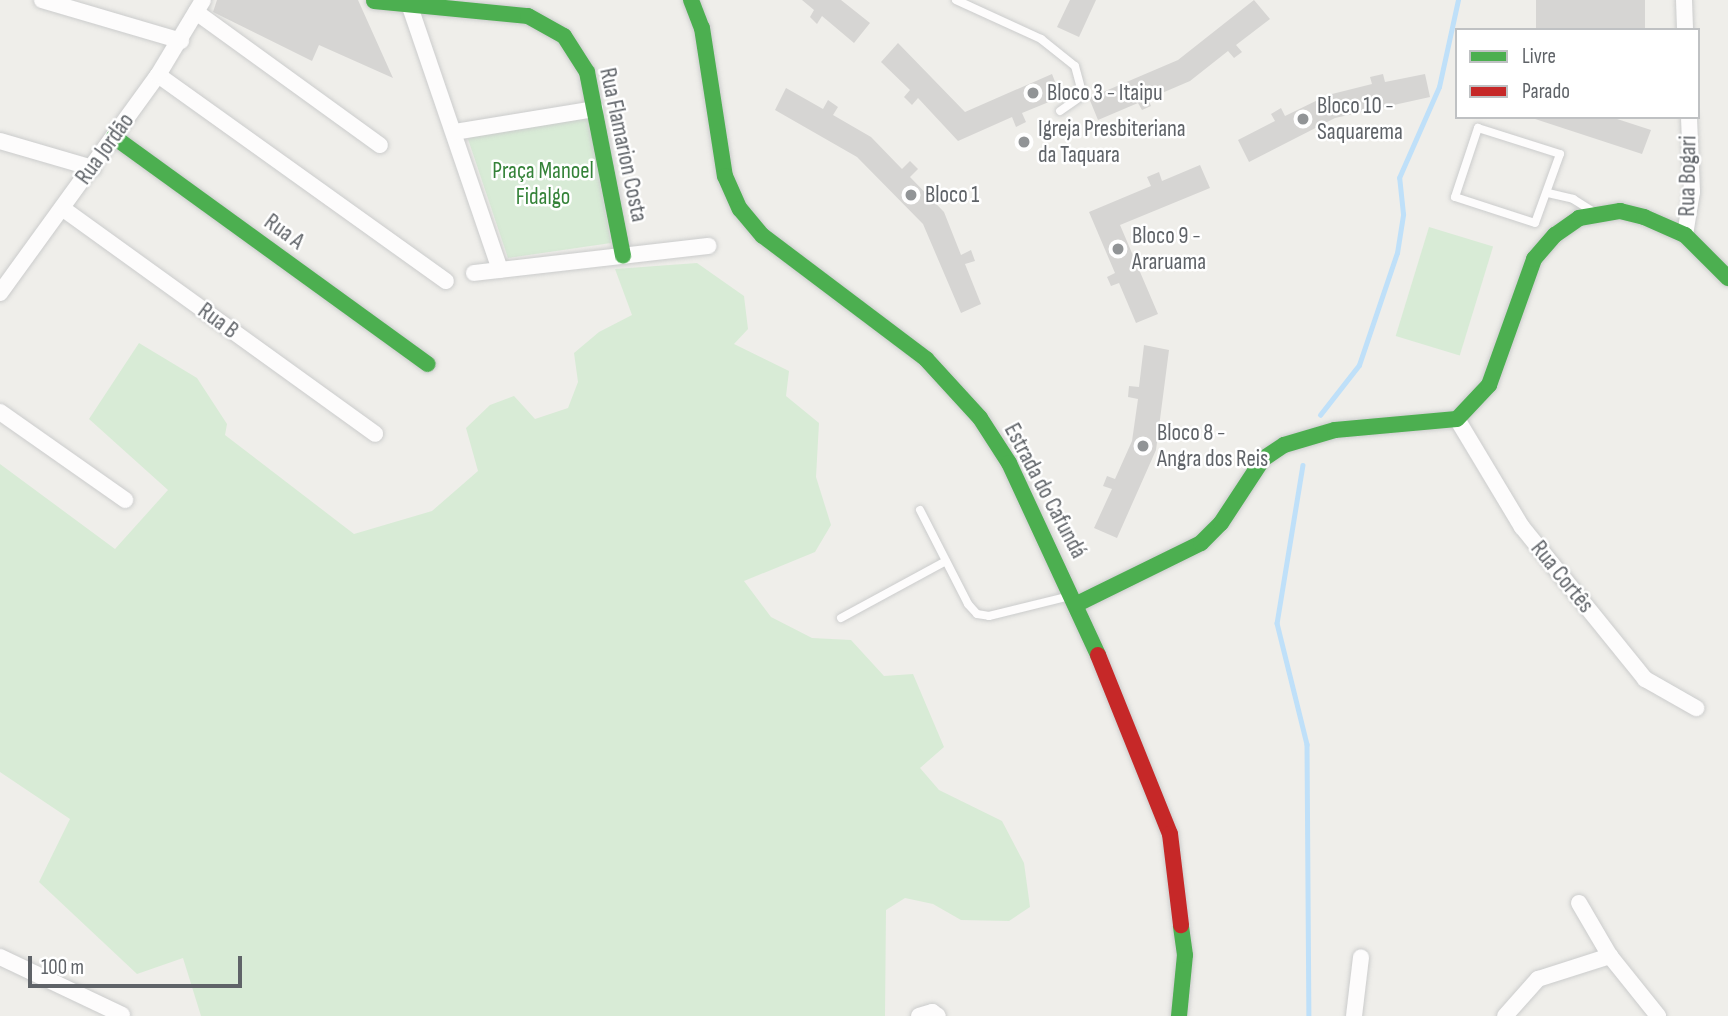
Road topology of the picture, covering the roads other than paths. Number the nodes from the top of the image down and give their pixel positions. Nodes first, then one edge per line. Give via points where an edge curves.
1 (42, 0) edge
2 (691, 0) edge
3 (956, 0) edge
4 (1684, 0) edge
5 (373, 1) edge
6 (409, 4) junction
7 (490, 5) edge
8 (200, 6) edge
9 (1685, 28) edge
10 (181, 41) junction
11 (158, 75) junction
12 (595, 109) junction
13 (1060, 111) dead end
14 (1689, 119) edge
15 (454, 132) junction
16 (114, 137) junction
17 (0, 141) edge
18 (380, 145) dead end
19 (93, 167) junction
20 (1548, 193) junction
21 (62, 208) junction
22 (1595, 213) junction
23 (1685, 235) junction
24 (708, 246) dead end
25 (623, 256) junction
26 (0, 265) edge
27 (18, 269) junction
28 (500, 270) junction
29 (474, 273) dead end
30 (1728, 278) edge
31 (446, 281) dead end
32 (0, 293) edge
33 (428, 363) dead end
34 (0, 412) edge
35 (1457, 419) junction
36 (375, 434) dead end
37 (125, 500) dead end
38 (920, 509) dead end
39 (946, 561) junction
40 (1075, 600) junction
41 (841, 618) dead end
42 (1696, 708) dead end
43 (1579, 903) dead end
44 (1610, 956) junction
45 (0, 957) edge
46 (1361, 957) dead end
47 (122, 1015) edge
48 (919, 1016) edge
49 (938, 1016) edge
50 (1179, 1016) edge
51 (1354, 1016) edge
52 (1505, 1016) edge
53 (1658, 1016) edge

1 - 10 street
2 - 40 street, Estrada do Cafundá via 702,28 725,176 740,209 764,236 926,359 980,418 1009,463
3 - 13 lane via 1041,39 1075,66 1083,95
4 - 9 street
5 - 6 street, Rua Flamarion Costa
6 - 7 street, Rua Flamarion Costa
6 - 15 street
7 - 12 street, Rua Flamarion Costa via 528,16 564,36 587,72
8 - 10 street, Rua Jordão
8 - 18 street
10 - 11 street, Rua Jordão
11 - 16 street, Rua Jordão
11 - 31 street
12 - 15 street
12 - 25 street, Rua Flamarion Costa
14 - 23 street, Rua Bogari via 1692,192
15 - 28 street
16 - 19 street, Rua Jordão
16 - 33 street, Rua A
17 - 19 street
19 - 21 street, Rua Jordão
20 - 20 lane via 1560,154 1481,128 1475,131 1455,197 1531,224
20 - 22 lane via 1573,199
21 - 27 street, Rua Jordão
21 - 36 street, Rua B
22 - 23 street via 1620,211
22 - 35 street via 1555,234 1534,259 1489,385
23 - 30 street
24 - 25 street
25 - 28 street
26 - 27 street
27 - 32 street, Rua Jordão
28 - 29 street
34 - 37 street
35 - 40 street via 1335,430 1284,445 1264,459 1222,523 1202,543
35 - 42 street, Rua Cortês via 1522,527 1646,679
38 - 39 lane
39 - 40 lane via 977,614 989,616
39 - 41 lane
40 - 50 street, Estrada do Cafundá via 1170,834 1185,955
43 - 44 street
44 - 52 street via 1538,979
44 - 53 street
45 - 47 street
46 - 51 street
48 - 49 street via 932,1012

